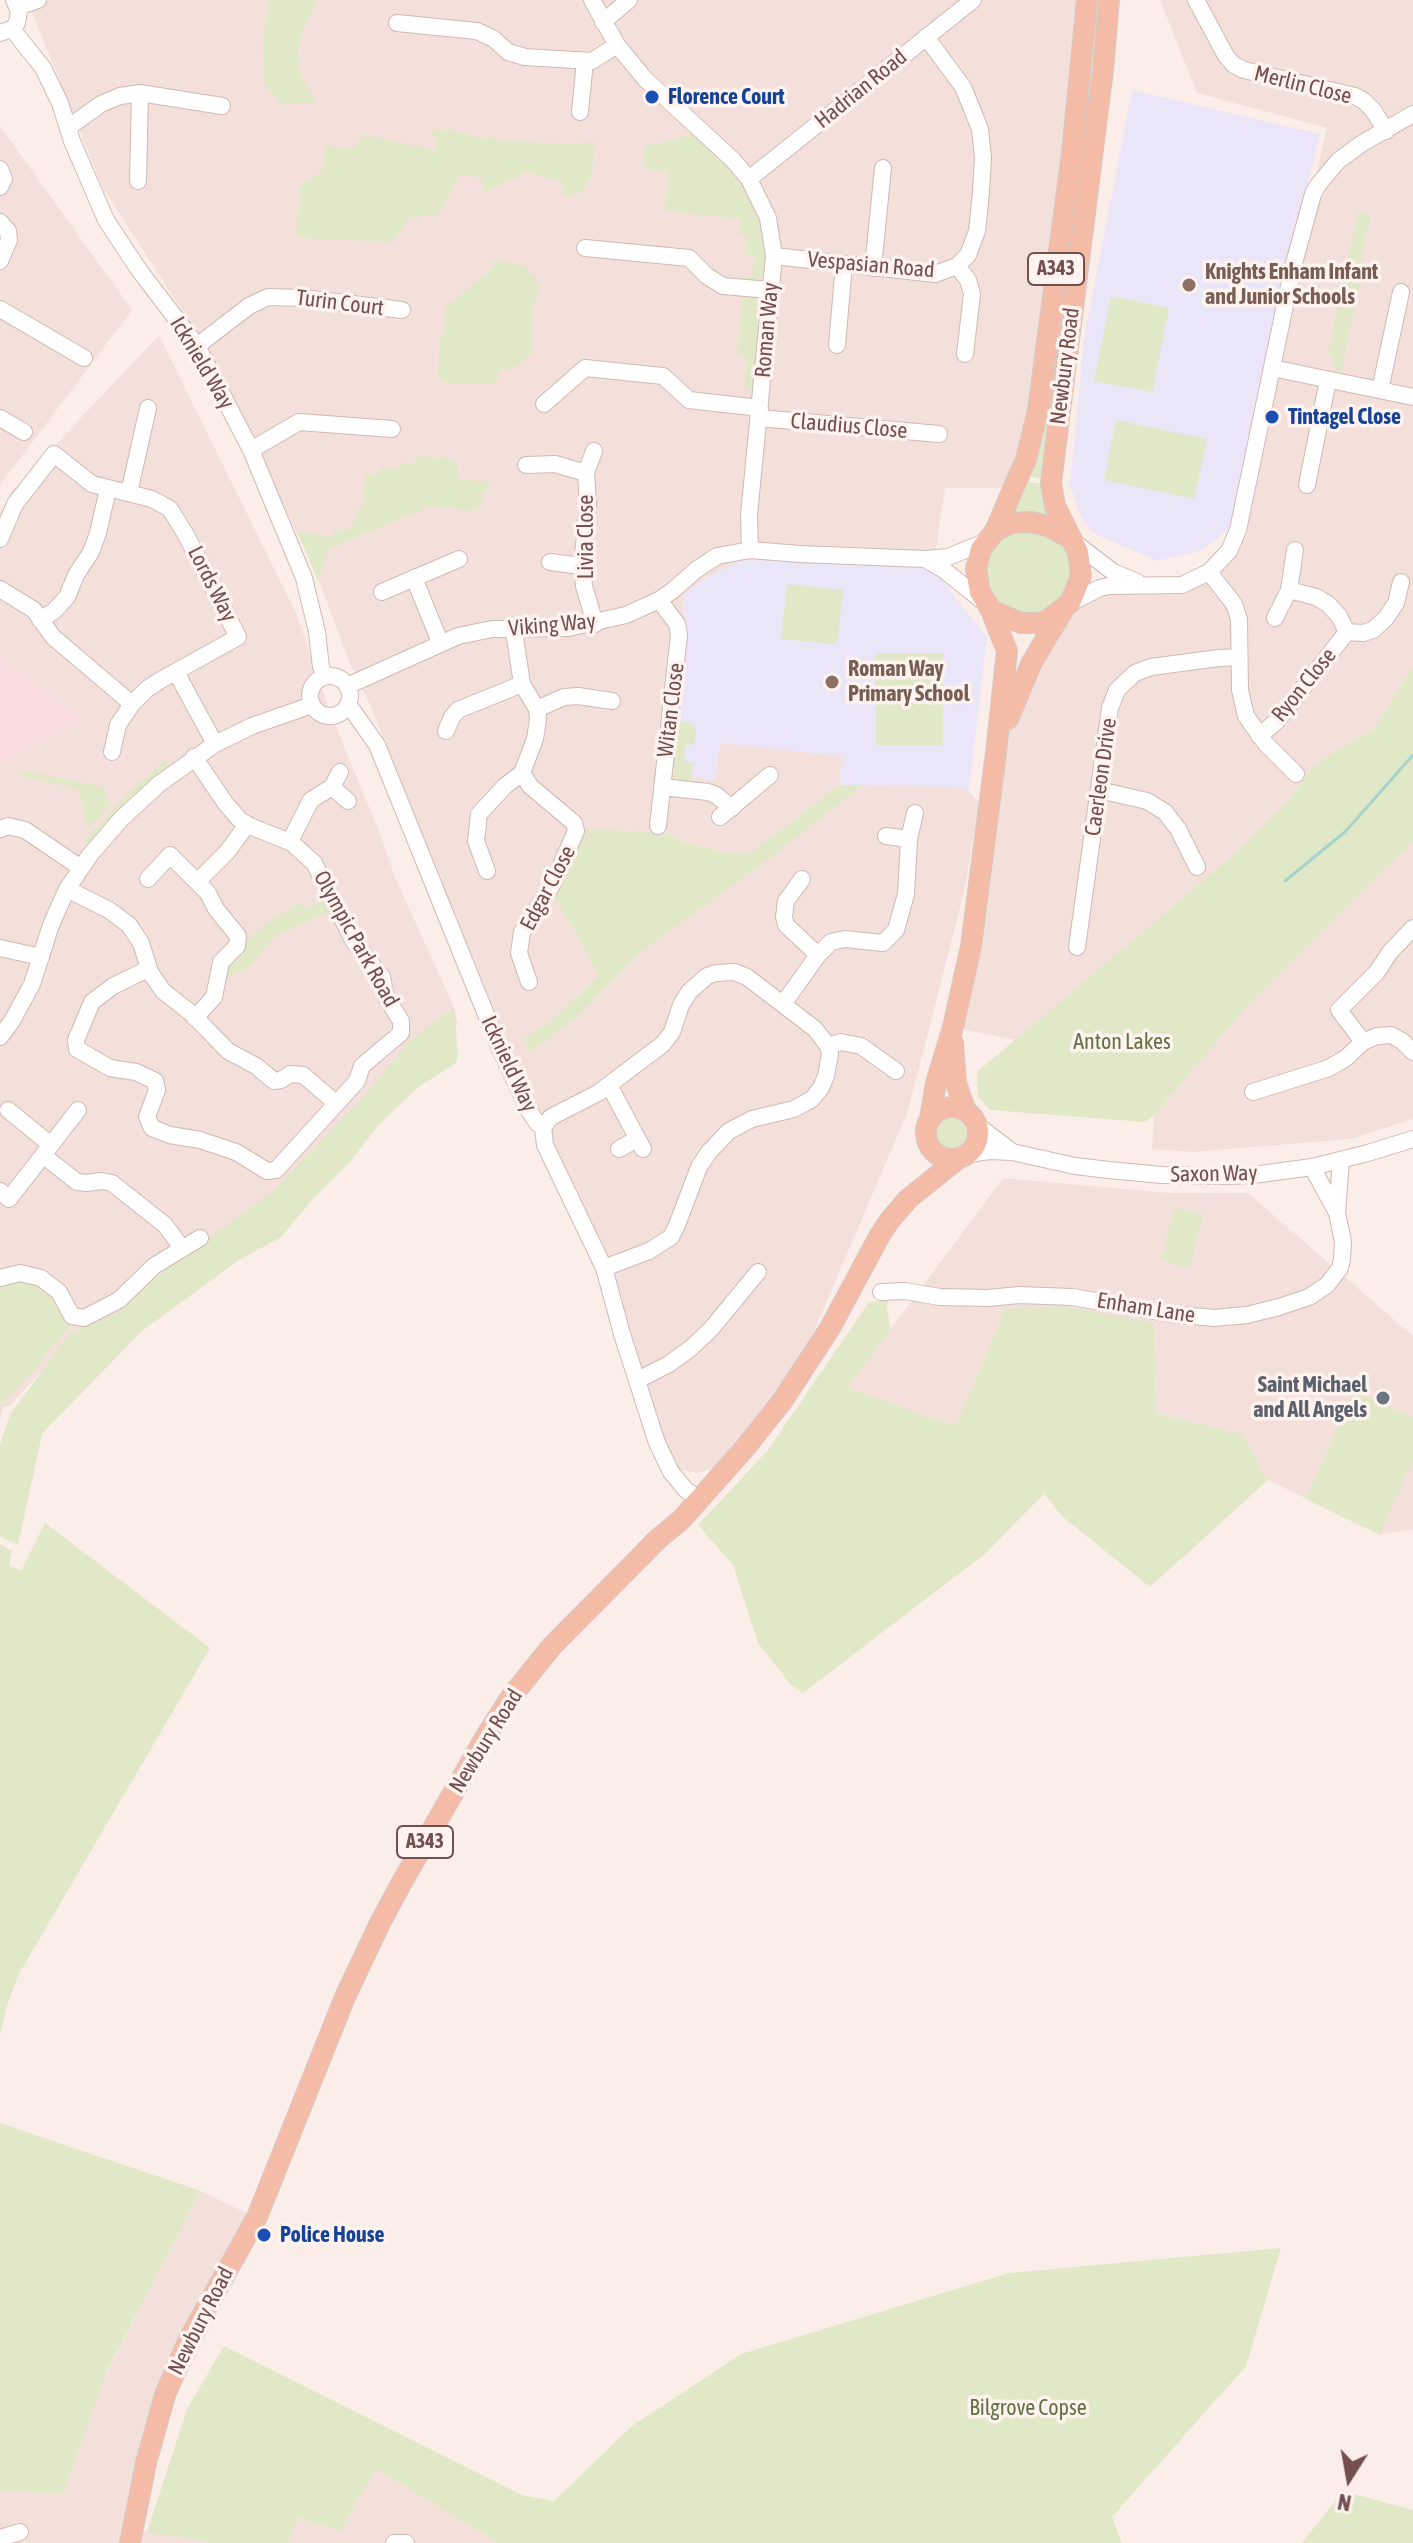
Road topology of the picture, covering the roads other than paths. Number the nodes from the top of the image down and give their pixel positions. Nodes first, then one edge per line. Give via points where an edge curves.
1 (38, 0) edge
2 (592, 0) edge
3 (629, 0) edge
4 (973, 0) edge
5 (1087, 0) edge
6 (1109, 0) edge
7 (1196, 0) edge
8 (16, 4) edge
9 (603, 22) junction
10 (397, 23) dead end
11 (6, 31) edge
12 (926, 37) junction
13 (617, 45) junction
14 (585, 61) junction
15 (140, 93) junction
16 (222, 106) dead end
17 (580, 112) dead end
18 (1413, 114) edge
19 (69, 127) junction
20 (1386, 131) junction
21 (883, 168) dead end
22 (0, 169) edge
23 (749, 179) junction
24 (138, 181) dead end
25 (0, 187) edge
26 (0, 222) edge
27 (585, 248) dead end
28 (774, 256) junction
29 (0, 261) edge
30 (844, 264) junction
31 (957, 266) junction
32 (873, 268) junction
33 (770, 290) junction
34 (1401, 292) dead end
35 (0, 309) edge
36 (402, 310) dead end
37 (837, 345) dead end
38 (197, 346) junction
39 (965, 354) dead end
40 (84, 358) dead end
41 (1272, 368) junction
42 (1328, 380) junction
43 (1380, 390) junction
44 (1413, 397) edge
45 (544, 404) dead end
46 (148, 408) dead end
47 (759, 413) junction
48 (0, 418) edge
49 (392, 429) dead end
50 (24, 432) dead end
51 (939, 434) dead end
52 (251, 450) junction
53 (594, 451) dead end
54 (526, 465) dead end
55 (586, 473) junction
56 (1307, 485) dead end
57 (108, 489) junction
58 (129, 493) junction
59 (990, 536) junction
60 (0, 539) edge
61 (1072, 540) junction
62 (750, 550) junction
63 (1295, 550) dead end
64 (459, 559) dead end
65 (925, 559) junction
66 (550, 562) dead end
67 (582, 566) junction
68 (1209, 572) junction
69 (414, 578) junction
70 (1401, 582) dead end
71 (1150, 586) junction
72 (0, 589) edge
73 (1289, 590) junction
74 (382, 592) dead end
75 (659, 600) junction
76 (989, 607) junction
77 (1066, 607) junction
78 (1275, 618) dead end
79 (40, 620) junction
80 (595, 624) junction
81 (514, 631) junction
82 (1347, 632) junction
83 (440, 642) junction
84 (1239, 657) junction
85 (176, 672) junction
86 (325, 676) junction
87 (522, 684) junction
88 (347, 686) junction
89 (612, 701) dead end
90 (132, 704) junction
91 (312, 705) junction
92 (537, 709) junction
93 (353, 711) dead end
94 (446, 731) dead end
95 (1259, 736) junction
96 (215, 744) junction
97 (112, 752) dead end
98 (996, 753) junction
99 (194, 757) junction
100 (522, 773) junction
101 (1296, 774) dead end
102 (770, 775) dead end
103 (662, 787) junction
104 (1099, 790) junction
105 (348, 801) dead end
106 (915, 813) dead end
107 (247, 825) junction
108 (658, 826) dead end
109 (0, 829) edge
110 (886, 836) dead end
111 (909, 839) junction
112 (290, 841) junction
113 (1197, 867) dead end
114 (81, 868) junction
115 (486, 871) dead end
116 (148, 879) dead end
117 (802, 879) dead end
118 (198, 881) junction
119 (67, 889) junction
120 (1413, 928) edge
121 (1077, 947) dead end
122 (0, 948) edge
123 (818, 955) junction
124 (41, 957) junction
125 (148, 969) junction
126 (529, 982) dead end
127 (783, 1004) junction
128 (195, 1018) junction
129 (953, 1027) junction
130 (0, 1037) edge
131 (1363, 1042) junction
132 (828, 1046) junction
133 (1413, 1052) edge
134 (896, 1071) dead end
135 (609, 1085) junction
136 (1253, 1092) dead end
137 (336, 1103) junction
138 (8, 1110) dead end
139 (78, 1110) dead end
140 (971, 1117) junction
141 (930, 1118) junction
142 (543, 1127) junction
143 (1413, 1139) edge
144 (928, 1145) junction
145 (619, 1149) dead end
146 (47, 1151) junction
147 (1012, 1152) junction
148 (964, 1156) junction
149 (1341, 1160) junction
150 (1312, 1167) junction
151 (0, 1191) edge
152 (908, 1199) junction
153 (1337, 1213) junction
154 (200, 1238) dead end
155 (182, 1248) junction
156 (604, 1268) junction
157 (758, 1272) dead end
158 (0, 1278) edge
159 (881, 1292) dead end
160 (638, 1380) junction
161 (700, 1500) junction
162 (20, 2532) dead end
163 (0, 2538) edge
164 (130, 2543) edge
165 (394, 2543) edge
166 (406, 2543) edge

1 - 8 street
2 - 9 street, Roman Way
3 - 9 street
4 - 12 street, Hadrian Road
5 - 59 main road, Newbury Road / A343 via 1038,410 1026,459
6 - 61 main road, Newbury Road / A343 via 1052,476 1053,499
7 - 20 street, Merlin Close via 1234,65 1355,96 1373,110
8 - 11 street, Icknield Way via 19,19
9 - 13 street, Roman Way
10 - 14 street via 477,31 515,56
11 - 19 street, Icknield Way via 43,68
12 - 23 street, Hadrian Road
12 - 31 street, Vespasian Road via 963,87 982,144 977,231 972,248
13 - 14 street via 598,59
13 - 23 street, Roman Way
14 - 17 street
15 - 16 street
15 - 19 street via 101,104
15 - 24 street
18 - 20 street
19 - 38 street, Icknield Way via 106,220
20 - 41 street via 1338,161 1313,194
21 - 32 street
22 - 25 street
23 - 28 street, Roman Way via 768,218
26 - 29 street via 9,240
27 - 33 street via 689,258 723,286
28 - 30 street, Vespasian Road
28 - 33 street, Roman Way
30 - 32 street, Vespasian Road
30 - 37 street
31 - 32 street, Vespasian Road via 935,274
31 - 39 street via 972,294
33 - 47 street, Roman Way
34 - 43 street
35 - 40 street
36 - 38 street, Turin Court via 268,297
38 - 52 street, Icknield Way
41 - 42 street
41 - 68 street via 1235,541
42 - 43 street
42 - 56 street
43 - 44 street
45 - 47 street, Claudius Close via 585,368 663,376 689,400
46 - 58 street
47 - 51 street, Claudius Close
47 - 62 street, Roman Way
48 - 50 street
49 - 52 street via 299,422
52 - 86 street, Icknield Way via 304,578
53 - 55 street, Livia Close
54 - 55 street via 555,464
55 - 67 street, Livia Close
57 - 58 street, Lords Way
57 - 60 street, Lords Way via 86,480 54,454 15,504
57 - 79 street via 91,552 67,597
58 - 85 street, Lords Way via 174,513 238,637
59 - 61 main road via 1011,523 1031,522
59 - 65 street via 948,557
59 - 76 main road, A343 via 976,569
61 - 71 street via 1113,572
61 - 77 main road, A343 via 1081,568 1079,585
62 - 65 street
62 - 75 street, Viking Way via 717,556
63 - 73 street
64 - 69 street
65 - 76 street
66 - 67 street
67 - 80 street, Livia Close
68 - 71 street via 1182,585
68 - 84 street via 1237,611
69 - 74 street
69 - 83 street
70 - 82 street, Ryon Close via 1396,603 1381,624 1368,632
71 - 77 street via 1100,588
72 - 79 street via 34,610
73 - 78 street
73 - 82 street, Ryon Close via 1328,604
75 - 80 street, Viking Way
75 - 103 street, Witan Close via 679,635
76 - 77 main road via 1029,624 1046,621
76 - 98 main road, A343 via 1007,651
77 - 98 main road, A343 via 1022,683
79 - 90 street
80 - 81 street, Viking Way
81 - 83 street, Viking Way via 492,629
81 - 87 street
82 - 95 street, Ryon Close via 1277,721
83 - 88 street, Viking Way
84 - 95 street via 1242,705
84 - 104 street, Caerleon Drive via 1151,667 1122,684 1110,708
85 - 90 street, Lords Way
85 - 96 street
86 - 88 street
86 - 91 street via 311,688
87 - 92 street
87 - 94 street via 458,710
88 - 91 street via 349,702 340,714 324,716
89 - 92 street via 564,697
90 - 97 street, Lords Way via 118,725
91 - 96 street
92 - 100 street via 535,739
93 - 142 street, Icknield Way via 377,745 500,1049 528,1109
95 - 101 street
96 - 99 street
98 - 129 main road, A343 via 971,946
99 - 107 street, Olympic Park Road
99 - 114 street via 132,808
100 - 115 street via 479,814 476,841
100 - 126 street, Edgar Close via 576,831 552,885 522,932 519,953
102 - 103 street via 726,812 716,795
103 - 108 street, Witan Close
104 - 113 street via 1147,801 1165,812
104 - 121 street, Caerleon Drive
105 - 112 street via 336,780 311,800
106 - 111 street
107 - 112 street, Olympic Park Road
107 - 118 street
109 - 114 street via 25,830
110 - 111 street
111 - 123 street via 904,907 892,936 883,943 840,939
112 - 137 street, Olympic Park Road via 317,867 357,947 380,974 401,1023 400,1034 362,1066 358,1080
114 - 119 street
116 - 118 street via 176,850
117 - 123 street via 786,901 784,917
118 - 128 street via 238,941 221,962 214,997
119 - 124 street
119 - 125 street via 129,925
120 - 131 street via 1377,972 1334,1007
122 - 124 street
123 - 127 street
124 - 130 street via 25,998
125 - 128 street via 165,993
125 - 137 street, Olympic Park Road via 92,1002 76,1045 80,1053 110,1068 155,1081 147,1117 152,1128 236,1152 273,1171
127 - 132 street
127 - 135 street via 740,973 707,976 685,998 667,1040
128 - 137 street via 228,1051 272,1080 303,1075
129 - 140 main road, A343 via 956,1083
129 - 141 main road, A343
131 - 133 street via 1391,1035
131 - 136 street via 1329,1068 1268,1079
132 - 134 street via 861,1046
132 - 156 street via 826,1076 812,1099 729,1131 699,1167 671,1237
135 - 142 street via 561,1110
135 - 145 street via 640,1144
138 - 146 street
139 - 146 street
140 - 141 main road via 958,1106 943,1107
140 - 147 street, Saxon Way
140 - 148 main road, A343 via 976,1140
141 - 144 main road, A343
142 - 156 street, Icknield Way via 545,1145
143 - 149 street, Saxon Way
144 - 148 main road via 943,1158
144 - 152 main road, Newbury Road / A343
146 - 151 street via 9,1199
146 - 155 street via 77,1182 112,1183 165,1225
147 - 148 street, Saxon Way
147 - 150 street, Saxon Way via 1075,1166 1162,1175 1253,1175
148 - 152 main road, Newbury Road / A343
149 - 150 street, Saxon Way
149 - 153 street, Enham Lane
150 - 153 street, Enham Lane
152 - 161 main road, Newbury Road / A343 via 880,1235 830,1328 783,1400
153 - 159 street, Enham Lane via 1343,1250 1340,1268 1327,1285 1296,1302 1230,1318 1072,1297
154 - 155 street
155 - 158 street via 119,1300 84,1318 72,1316 59,1292 41,1278 20,1273
156 - 160 street, Icknield Way
157 - 160 street via 691,1348
160 - 161 street, Icknield Way via 665,1460
161 - 164 main road, Newbury Road / A343 via 531,1670 486,1736 402,1882 345,1997 257,2217 189,2339 165,2395
162 - 163 street
165 - 166 street

